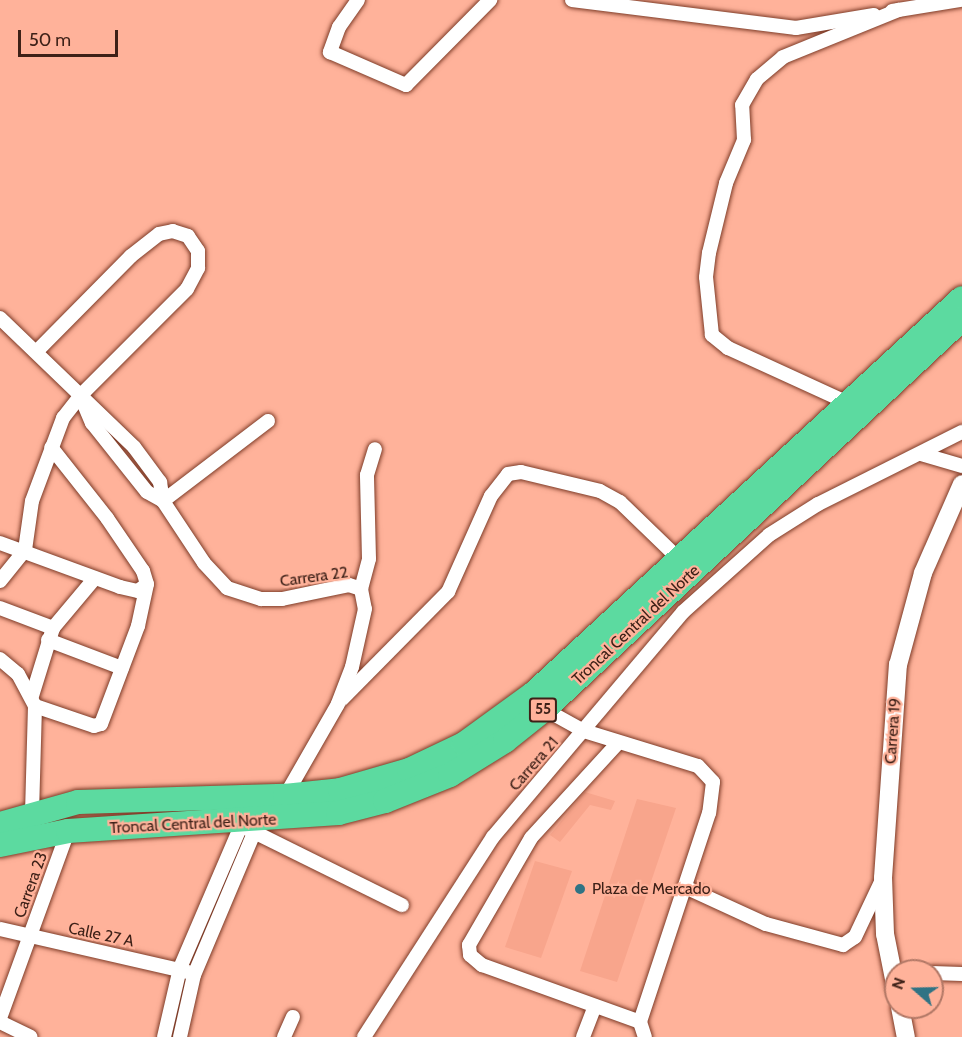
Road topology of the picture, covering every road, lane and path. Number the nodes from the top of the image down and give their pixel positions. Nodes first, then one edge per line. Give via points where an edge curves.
1 (358, 0) edge
2 (490, 0) edge
3 (572, 0) edge
4 (962, 0) edge
5 (899, 10) junction
6 (962, 298) edge
7 (0, 318) edge
8 (962, 319) edge
9 (13, 328) junction
10 (0, 336) edge
11 (38, 350) junction
12 (80, 396) junction
13 (846, 402) junction
14 (268, 421) dead end
15 (962, 432) edge
16 (51, 447) junction
17 (375, 449) dead end
18 (921, 454) junction
19 (962, 466) edge
20 (962, 484) edge
21 (163, 501) junction
22 (0, 543) edge
23 (25, 550) junction
24 (679, 559) junction
25 (95, 578) junction
26 (0, 581) edge
27 (147, 584) junction
28 (361, 589) junction
29 (0, 608) edge
30 (50, 634) junction
31 (0, 659) edge
32 (122, 668) junction
33 (540, 700) junction
34 (33, 701) junction
35 (338, 704) junction
36 (584, 731) junction
37 (617, 744) junction
38 (285, 796) junction
39 (32, 813) junction
40 (0, 824) edge
41 (250, 824) junction
42 (68, 831) junction
43 (0, 845) edge
44 (883, 878) junction
45 (686, 887) junction
46 (402, 905) dead end
47 (0, 929) edge
48 (30, 936) junction
49 (891, 959) edge
50 (180, 968) junction
51 (944, 973) edge
52 (962, 974) edge
53 (194, 975) junction
54 (595, 1006) junction
55 (293, 1017) dead end
56 (902, 1019) edge
57 (0, 1020) edge
58 (640, 1022) junction
59 (31, 1037) edge
60 (164, 1037) edge
61 (180, 1037) edge
62 (284, 1037) edge
63 (364, 1037) edge
64 (583, 1037) edge
65 (645, 1037) edge
66 (906, 1037) edge

1 - 2 street via 339,27 330,52 406,85
3 - 5 street via 796,28
4 - 5 street
5 - 13 street via 783,57 757,79 742,105 744,140 726,183 709,253 707,296 712,335 728,348
6 - 13 highway, Troncal Central del Norte / 55
7 - 9 street, Carrera 22
8 - 33 highway, Troncal Central del Norte / 55
9 - 10 street
9 - 11 street, Carrera 22
11 - 12 street, Carrera 22
11 - 12 street via 131,256 159,234 173,231 188,236 198,251 198,268 187,289
12 - 16 street via 63,418
12 - 21 street, Carrera 22 via 99,432 147,492
13 - 24 highway, Troncal Central del Norte / 55
14 - 21 street
15 - 18 street, Carrera 21
16 - 23 street via 32,501
16 - 27 street via 108,518 143,571
17 - 28 street via 367,475 369,559
18 - 19 street
18 - 36 street, Carrera 21 via 818,504 724,571 683,612
20 - 44 street, Carrera 19 via 923,573 898,665
21 - 28 street, Carrera 22 via 204,563 227,588 261,599 282,599 349,585
22 - 23 street
23 - 25 street
23 - 26 street
24 - 33 highway, Troncal Central del Norte / 55
24 - 35 street via 620,501 600,491 521,472 508,474 491,496 470,551 448,592
25 - 27 street via 138,591
25 - 30 street
27 - 32 street via 142,615
28 - 35 street, Carrera 22 via 365,609 352,667
29 - 30 street
30 - 32 street
30 - 34 street
31 - 34 street via 18,674
32 - 34 street via 98,726
33 - 36 street
33 - 38 highway, Troncal Central del Norte / 55 via 417,767 349,788
33 - 41 highway, Troncal Central del Norte / 55 via 478,759 409,793 338,813
34 - 39 street
35 - 38 street, Carrera 22
36 - 37 street
36 - 63 street, Carrera 21 via 493,837
37 - 45 street via 698,766 713,782 714,794
37 - 54 street via 531,838 469,945 470,955 482,965
38 - 39 highway, Troncal Central del Norte / 55 via 78,802
39 - 40 highway, Troncal Central del Norte / 55
41 - 42 highway, Troncal Central del Norte / 55
41 - 46 street
41 - 50 street
41 - 53 street
42 - 43 highway, Troncal Central del Norte / 55
42 - 48 street, Carrera 23
44 - 45 street via 855,938 843,945 766,924
44 - 49 street, Carrera 19 via 885,933
45 - 58 street
47 - 48 street, Calle 27 A
48 - 50 street, Calle 27 A
48 - 57 street, Carrera 23
50 - 53 street, Calle 27 A
50 - 60 street
51 - 52 street
53 - 61 street
54 - 58 street
54 - 64 street
55 - 62 street
56 - 66 street
57 - 59 street
58 - 65 street

